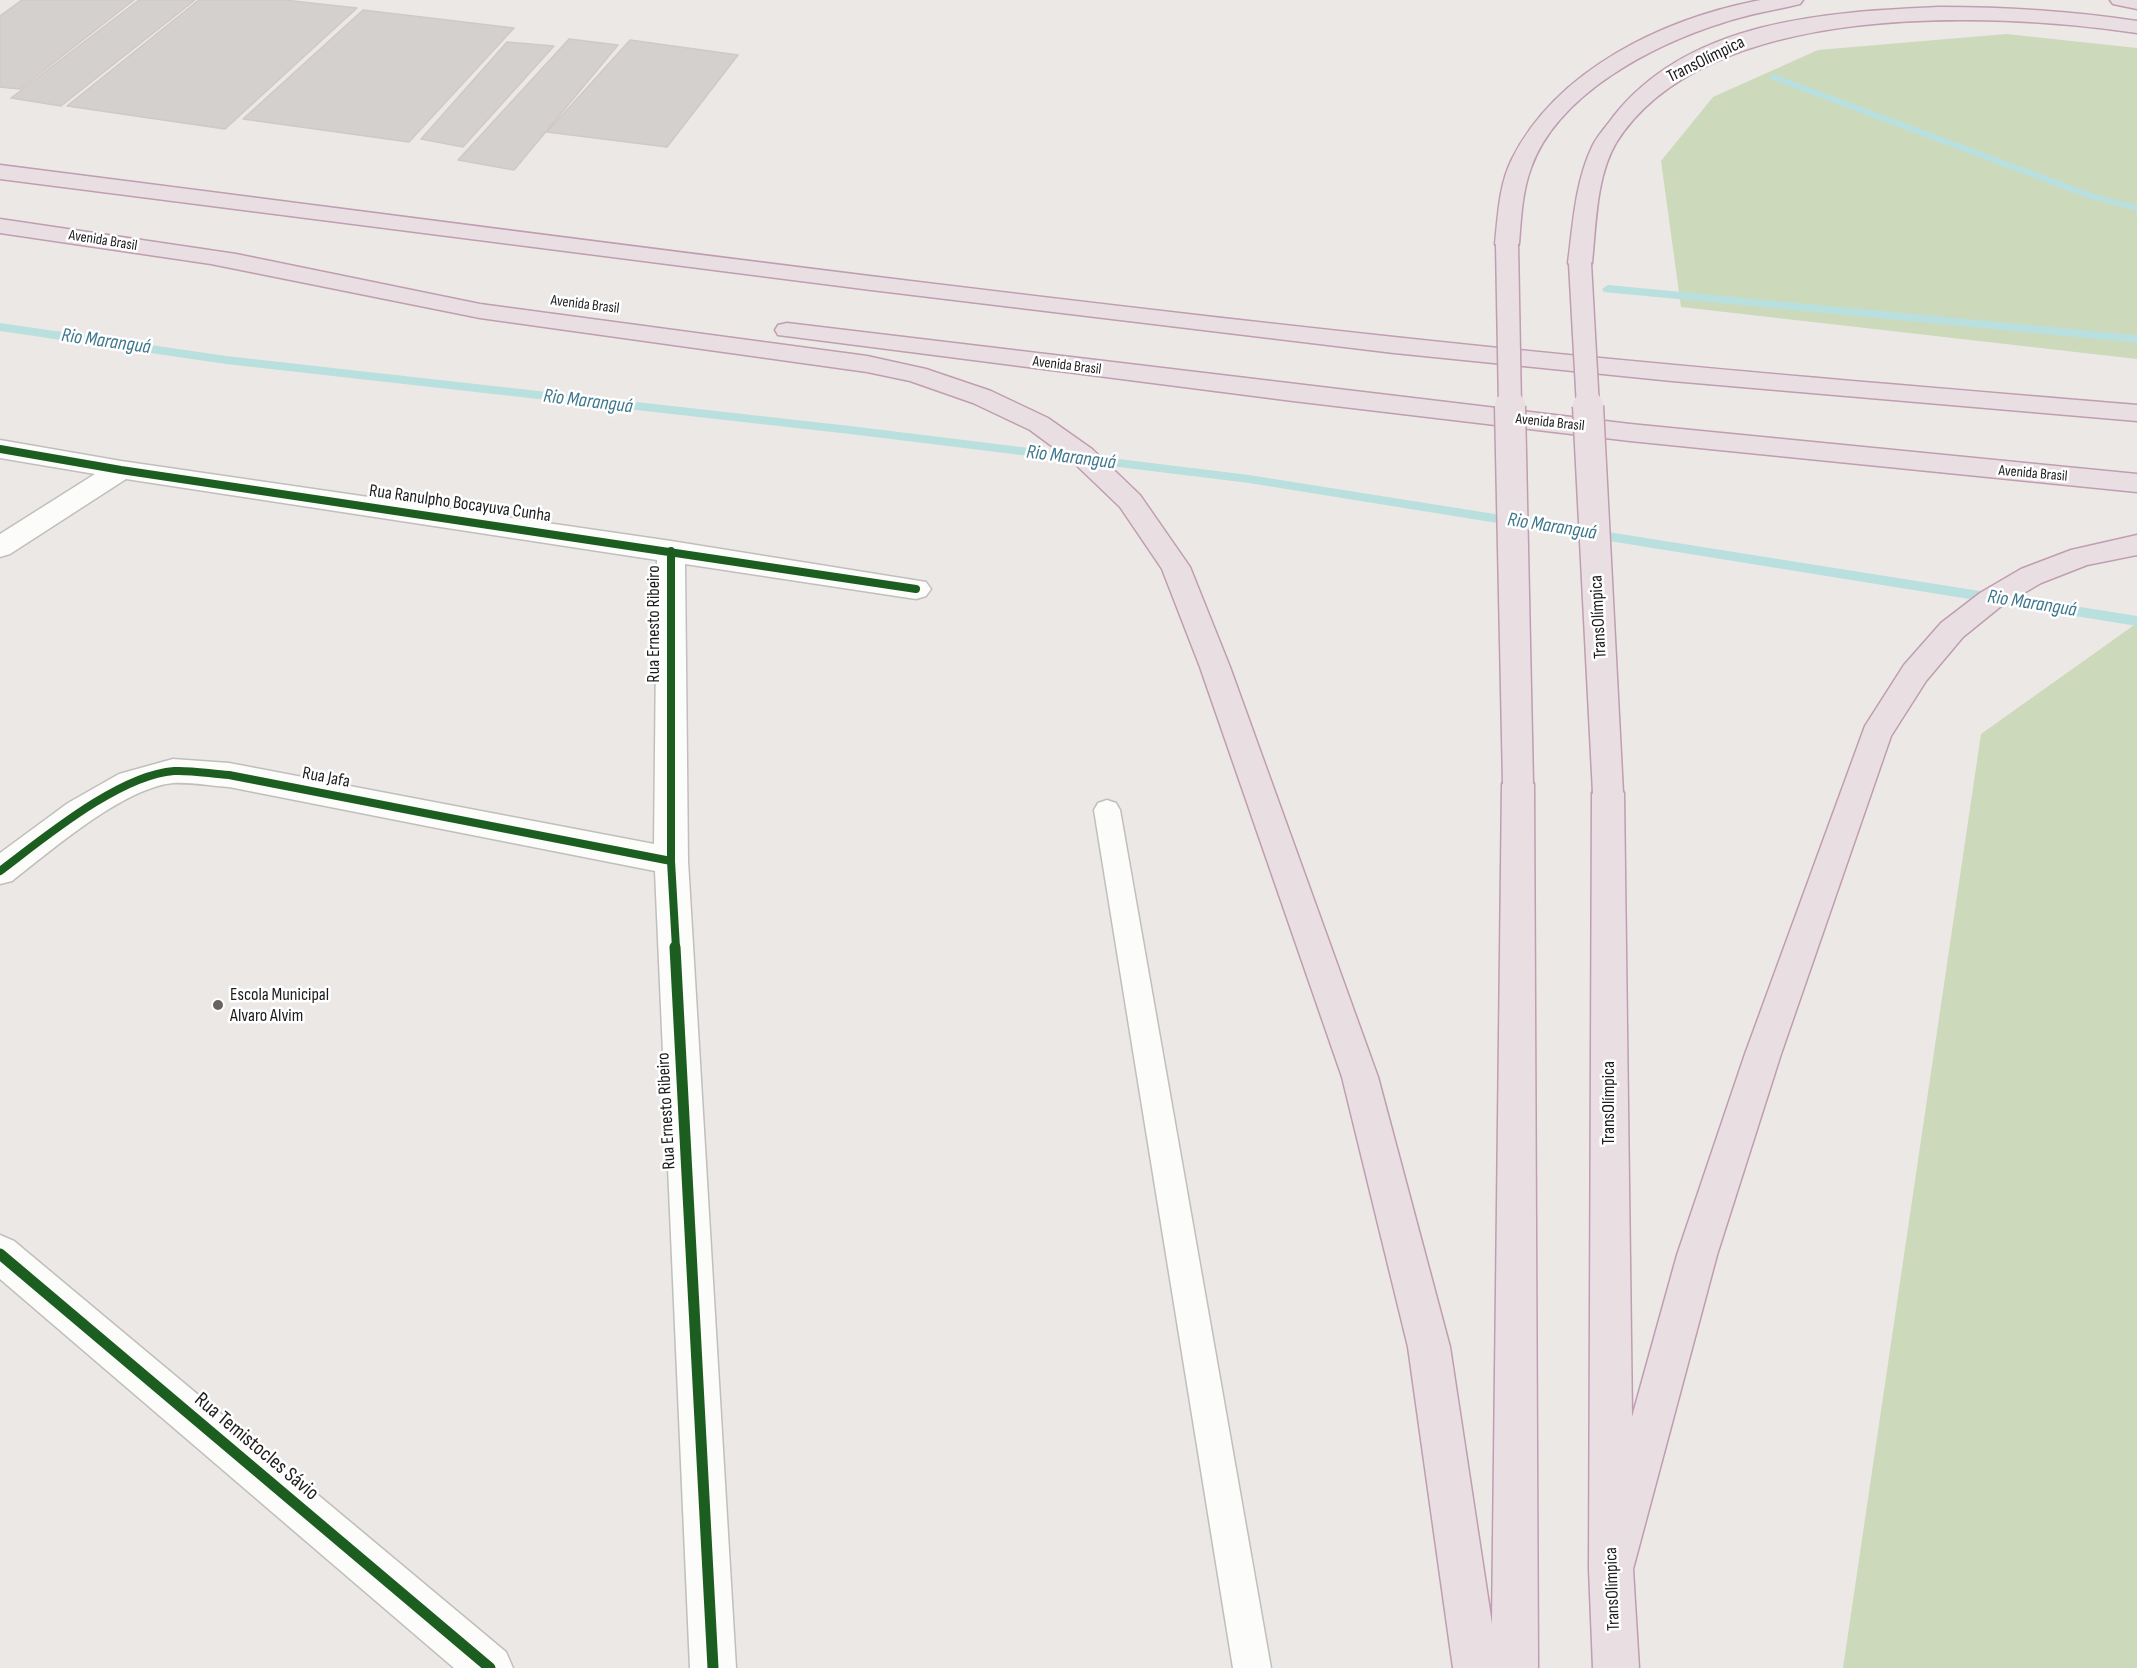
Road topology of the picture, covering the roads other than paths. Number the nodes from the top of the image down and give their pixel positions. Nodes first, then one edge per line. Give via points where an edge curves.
1 (1793, 0) edge
2 (2120, 0) edge
3 (2137, 3) edge
4 (2137, 27) edge
5 (0, 172) edge
6 (0, 226) edge
7 (214, 258) junction
8 (1724, 377) junction
9 (2137, 395) edge
10 (2137, 413) edge
11 (0, 449) edge
12 (122, 470) junction
13 (2137, 483) edge
14 (2137, 545) edge
15 (0, 547) edge
16 (671, 552) junction
17 (916, 589) dead end
18 (1107, 810) dead end
19 (671, 861) junction
20 (0, 871) edge
21 (0, 1254) edge
22 (1611, 1569) junction
23 (490, 1668) edge
24 (713, 1668) edge
25 (1252, 1668) edge
26 (1476, 1668) edge
27 (1515, 1668) edge
28 (1616, 1668) edge

1 - 27 highway, TransOlímpica, bridge via 1727,14 1670,35 1581,88 1547,121 1523,159 1512,200 1507,244 1518,784
2 - 3 highway
4 - 22 highway, TransOlímpica, bridge via 1989,14 1922,14 1795,27 1742,40 1664,78 1630,107 1604,146 1589,190 1580,263 1608,792
5 - 8 highway via 1023,301 1396,345
6 - 7 highway, Avenida Brasil
7 - 13 highway, Avenida Brasil via 1364,404
7 - 26 highway via 480,311 867,364 917,375 992,401 1038,424 1082,455 1130,501 1176,567 1360,1077 1429,1347
8 - 9 highway via 1788,368
8 - 10 highway
11 - 12 street, Rua Ranulpho Bocayuva Cunha
12 - 15 street
12 - 16 street, Rua Ranulpho Bocayuva Cunha
14 - 22 highway via 2080,558 2031,576 1990,600 1952,630 1915,673 1875,734 1697,1255
16 - 17 street, Rua Ranulpho Bocayuva Cunha
16 - 19 street, Rua Ernesto Ribeiro
18 - 25 lane
19 - 20 street, Rua Jafa via 229,776 173,771 130,783 80,812
19 - 24 street, Rua Ernesto Ribeiro
21 - 23 street, Rua Temistocles Sávio
22 - 28 highway, TransOlímpica

